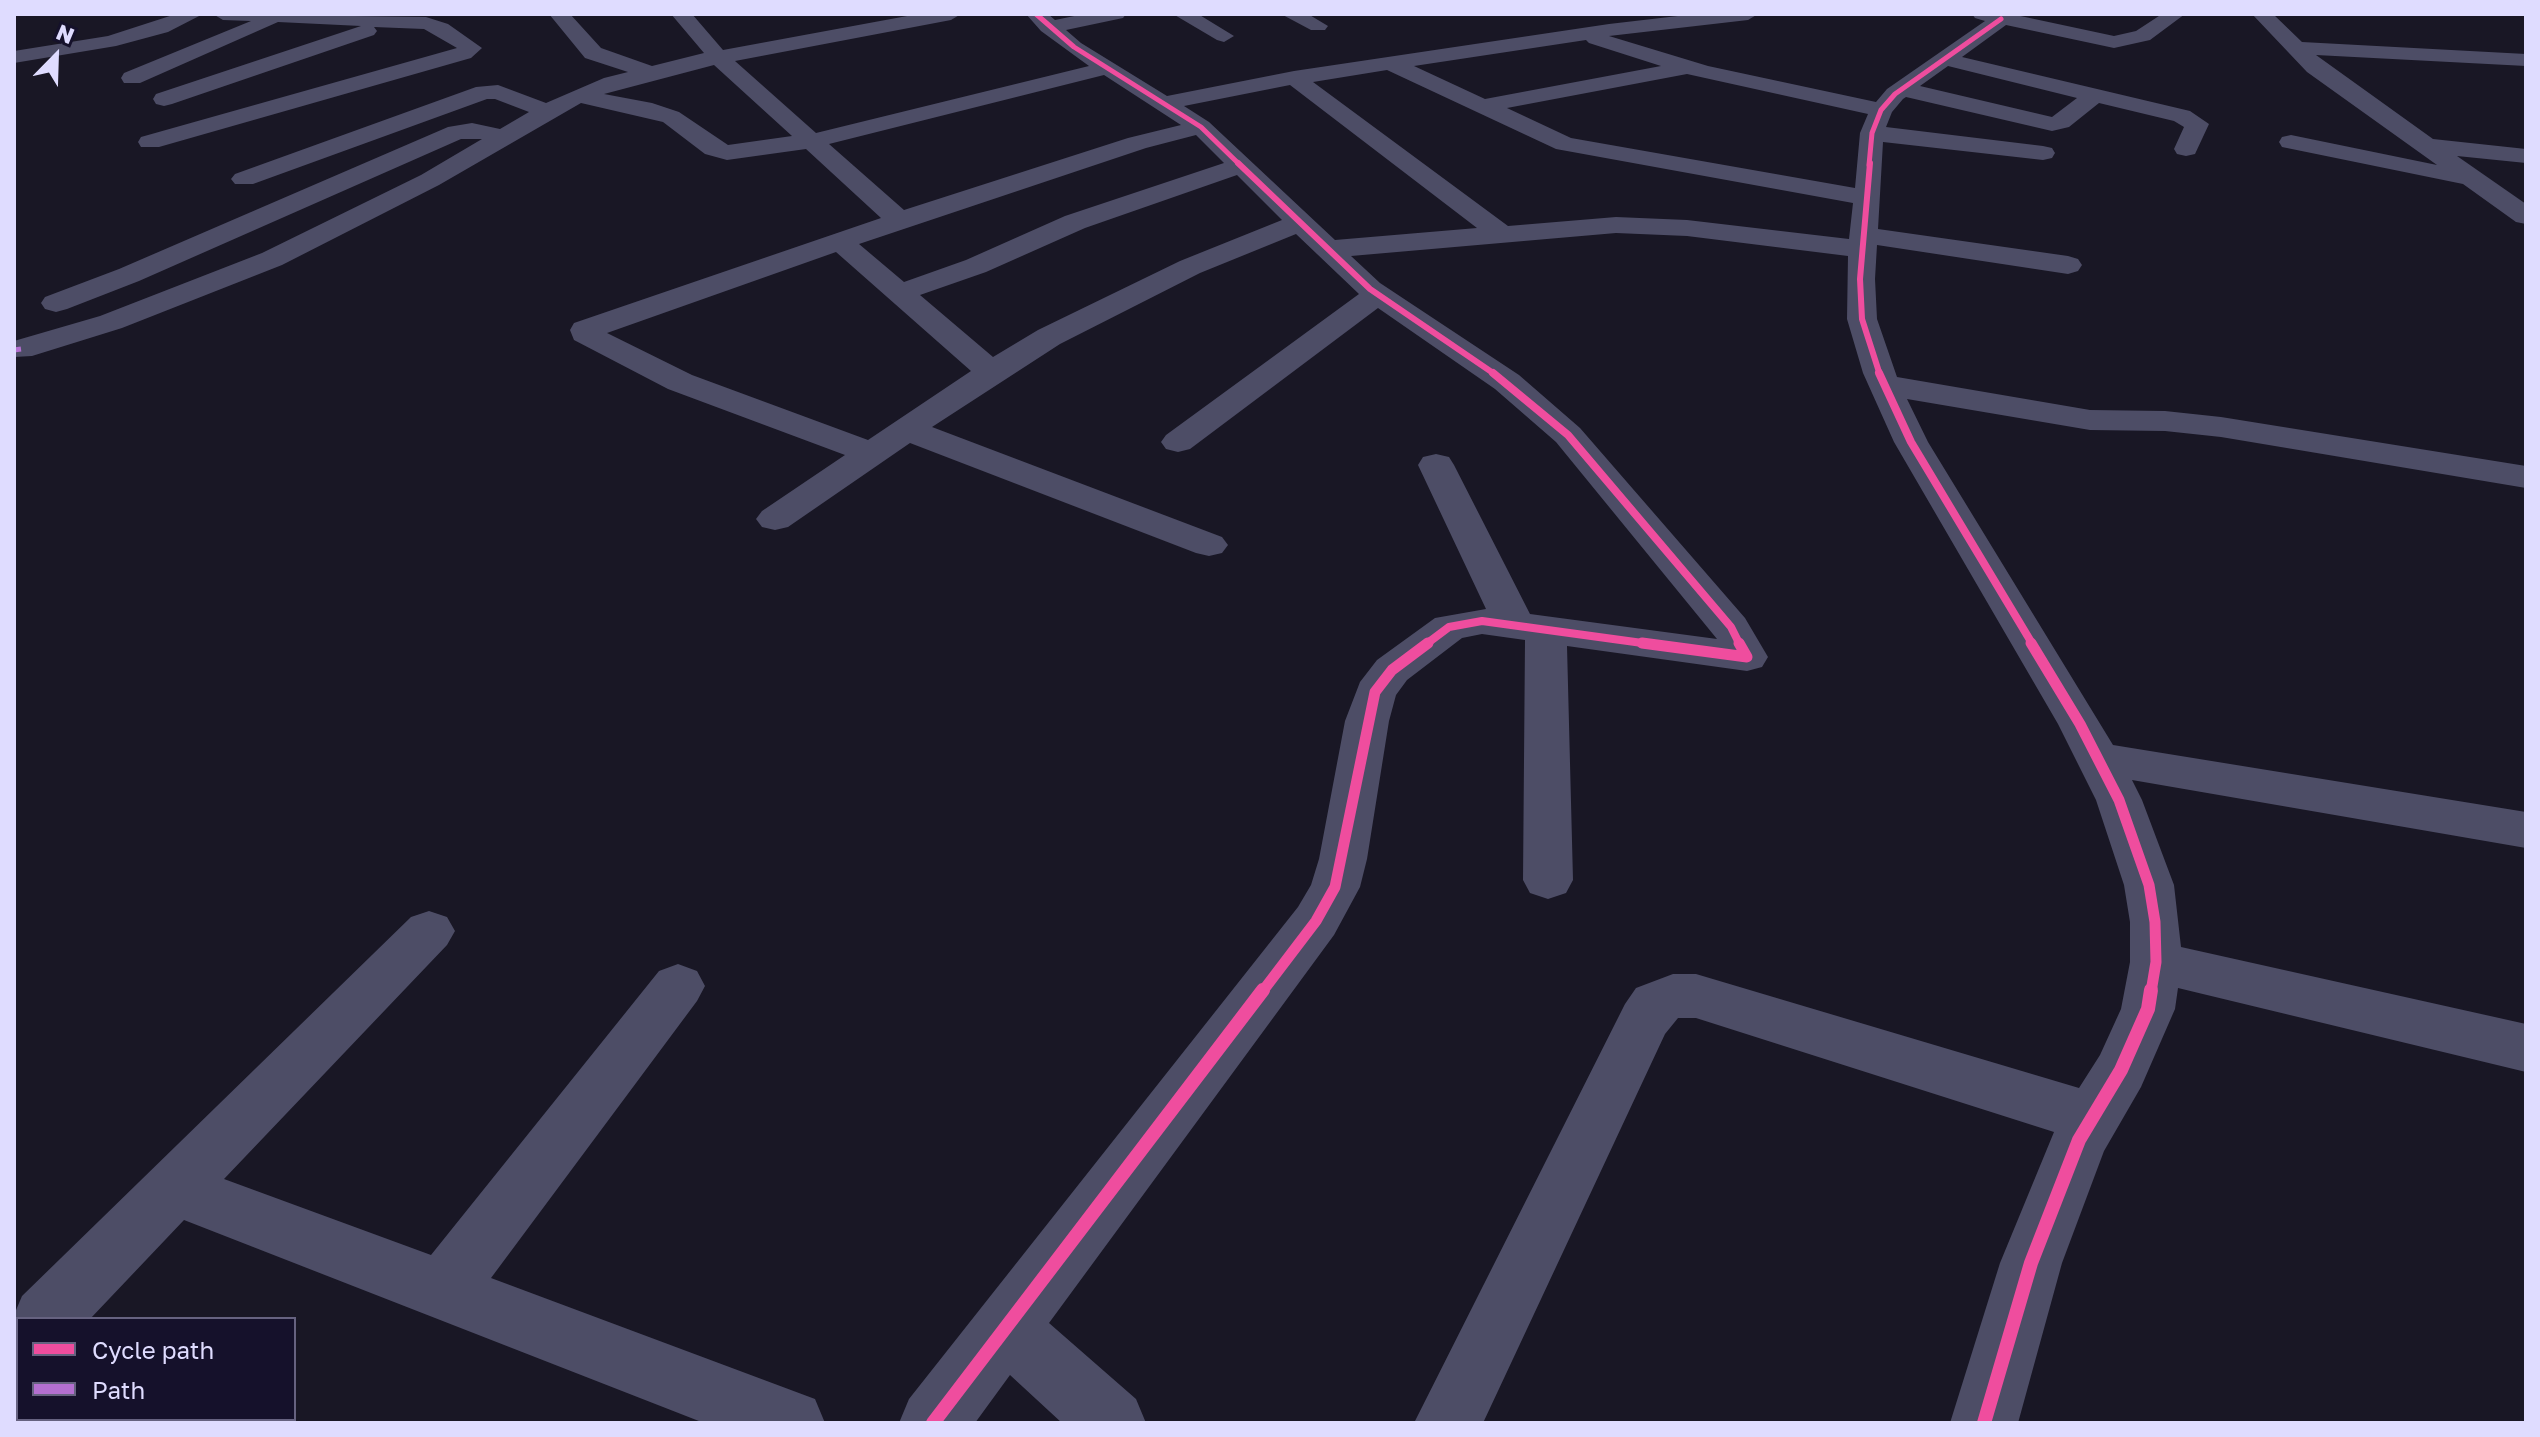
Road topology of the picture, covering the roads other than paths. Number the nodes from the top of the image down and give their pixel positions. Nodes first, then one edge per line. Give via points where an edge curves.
1 (193, 14) edge
2 (223, 14) edge
3 (559, 14) edge
4 (681, 14) edge
5 (802, 14) edge
6 (951, 14) edge
7 (1116, 14) edge
8 (1183, 14) edge
9 (1291, 14) edge
10 (1617, 14) edge
11 (1748, 14) edge
12 (2175, 14) edge
13 (2262, 14) edge
14 (1721, 15) edge
15 (1992, 16) edge
16 (275, 19) junction
17 (400, 20) junction
18 (1042, 20) edge
19 (1318, 26) dead end
20 (1643, 26) junction
21 (1582, 34) junction
22 (1224, 36) dead end
23 (818, 37) junction
24 (2294, 48) junction
25 (14, 57) edge
26 (718, 57) junction
27 (1944, 59) junction
28 (2526, 60) edge
29 (1389, 63) junction
30 (1687, 67) junction
31 (1107, 68) junction
32 (650, 72) junction
33 (132, 78) dead end
34 (1294, 78) junction
35 (2095, 95) junction
36 (578, 96) junction
37 (164, 99) dead end
38 (1166, 103) junction
39 (1483, 106) junction
40 (547, 111) junction
41 (1885, 111) junction
42 (1201, 127) junction
43 (502, 137) junction
44 (811, 141) junction
45 (150, 142) dead end
46 (2291, 142) dead end
47 (2429, 146) junction
48 (2186, 149) dead end
49 (2043, 153) dead end
50 (2526, 156) edge
51 (1241, 165) junction
52 (244, 179) dead end
53 (2477, 181) junction
54 (2526, 216) edge
55 (899, 220) junction
56 (1301, 222) junction
57 (1864, 227) junction
58 (1503, 235) junction
59 (839, 241) junction
60 (1330, 249) junction
61 (2068, 265) dead end
62 (899, 293) junction
63 (1378, 294) junction
64 (56, 303) dead end
65 (21, 349) dead end
66 (991, 372) junction
67 (1885, 385) junction
68 (906, 429) junction
69 (1178, 442) dead end
70 (871, 453) junction
71 (1436, 465) dead end
72 (2526, 477) edge
73 (775, 519) dead end
74 (1209, 545) dead end
75 (1530, 626) junction
76 (2097, 758) junction
77 (2526, 830) edge
78 (1548, 880) dead end
79 (429, 931) dead end
80 (2156, 962) junction
81 (678, 986) dead end
82 (2526, 1048) edge
83 (2092, 1118) junction
84 (174, 1188) junction
85 (443, 1290) junction
86 (47, 1317) edge
87 (1006, 1328) junction
88 (791, 1423) edge
89 (933, 1423) edge
90 (1112, 1423) edge
91 (1448, 1423) edge
92 (1984, 1423) edge

1 - 25 street via 109,42
2 - 16 street
3 - 32 street via 593,53
4 - 26 street
5 - 23 street
6 - 23 street
7 - 18 street
8 - 22 street
9 - 19 street
10 - 20 street
11 - 14 street
12 - 15 street via 2143,36 2114,42
13 - 24 street
14 - 20 street
15 - 27 street
16 - 17 street
16 - 33 street
17 - 37 street
17 - 45 street via 441,28 471,48
18 - 31 street
20 - 21 street
21 - 29 street
21 - 30 street
23 - 26 street
24 - 28 street
24 - 47 street
26 - 32 street
26 - 44 street
27 - 35 street
27 - 41 street
29 - 34 street
29 - 39 street
30 - 39 street
30 - 41 street
31 - 38 street
31 - 44 street
32 - 36 street
34 - 38 street
34 - 58 street
35 - 41 street via 2052,124
35 - 48 street via 2192,120 2198,128
36 - 40 street
36 - 44 street via 671,117 719,152
38 - 42 street
39 - 57 street via 1583,149
40 - 43 street
40 - 52 street via 498,92 484,92
41 - 49 street
41 - 57 street
42 - 51 street
42 - 55 street
43 - 64 street via 456,132
43 - 65 street via 354,221 272,259 140,312
44 - 55 street
46 - 53 street
47 - 50 street
47 - 53 street
51 - 56 street
51 - 62 street via 1075,222
53 - 54 street
55 - 59 street
56 - 60 street
56 - 66 street via 1121,300
57 - 58 street via 1616,225
57 - 61 street
57 - 67 street via 1862,319
58 - 60 street
59 - 62 street
59 - 70 street via 598,323 585,333 680,382
60 - 63 street
62 - 66 street
63 - 69 street
63 - 75 street via 1507,382 1568,435 1731,627 1747,657
66 - 68 street
67 - 72 street via 2090,420 2221,427
67 - 76 street via 1911,442
68 - 70 street
68 - 74 street
70 - 73 street
71 - 75 street
75 - 78 street
75 - 87 street via 1482,621 1449,627 1392,670 1375,692 1343,859 1316,921
76 - 77 street
76 - 80 street via 2119,800 2149,885
79 - 84 street
80 - 82 street
80 - 83 street via 2148,1009
81 - 85 street
83 - 91 street via 1696,996 1673,996 1655,1004
83 - 92 street via 2031,1263
84 - 85 street
84 - 86 street
85 - 88 street
87 - 89 street
87 - 90 street

